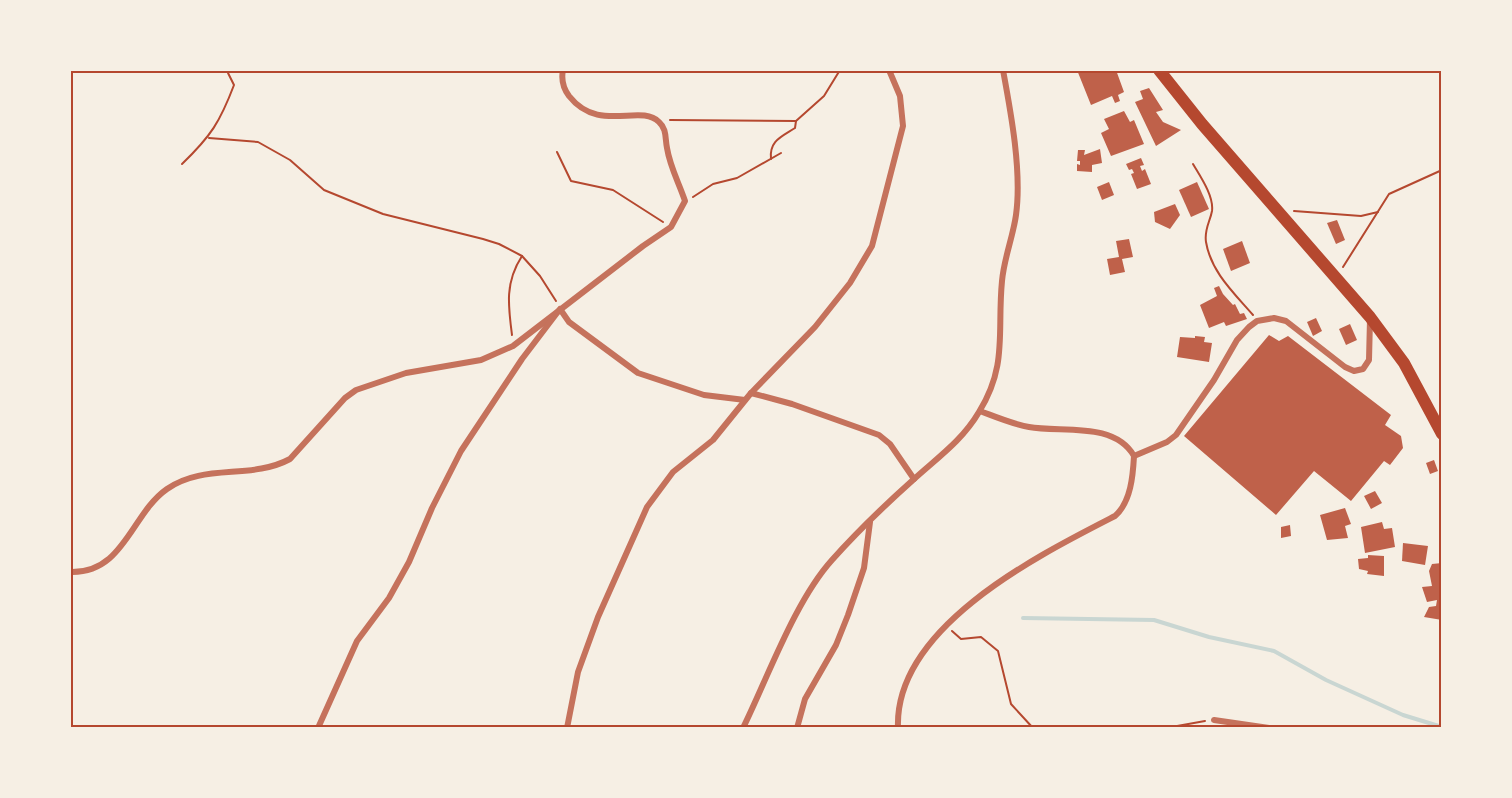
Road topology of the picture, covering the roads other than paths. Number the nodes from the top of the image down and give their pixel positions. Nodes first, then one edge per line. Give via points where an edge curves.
1 (563, 70) edge
2 (889, 70) edge
3 (1003, 70) edge
4 (1159, 70) edge
5 (560, 309) junction
6 (1370, 317) junction
7 (751, 393) junction
8 (745, 400) junction
9 (980, 411) junction
10 (1442, 434) edge
11 (1134, 456) junction
12 (914, 479) junction
13 (870, 522) junction
14 (70, 572) edge
15 (1214, 720) road end
16 (318, 728) edge
17 (567, 728) edge
18 (743, 728) edge
19 (797, 728) edge
20 (898, 728) edge
21 (1269, 728) edge

1 - 5 street via 565,91 582,109 609,118 635,116 658,120 685,201 671,227
2 - 7 street via 900,96 903,126 872,246 826,314
3 - 9 street via 1012,110 1016,216 1002,280 999,362
4 - 6 highway
5 - 8 street via 569,322 638,373 704,395
5 - 14 street via 513,346 481,360 406,373 356,390 290,459 259,471 215,472 180,481 157,496 110,559 87,571
5 - 16 street via 460,451 409,562 389,598 357,641
6 - 10 highway via 1404,363
6 - 11 street via 1369,360 1359,371 1345,367 1286,321 1257,321 1237,340 1176,435
7 - 8 street
7 - 12 street via 879,435 890,444
8 - 17 street via 713,440 674,472 641,518 578,672
9 - 11 street via 1032,428 1099,432 1128,448
9 - 12 street via 951,447
11 - 20 street via 1128,495 1119,512 1047,552 975,601 932,638 913,667
12 - 13 street
13 - 18 street via 823,571 783,642
13 - 19 street via 864,567 848,615 805,699
15 - 21 street

